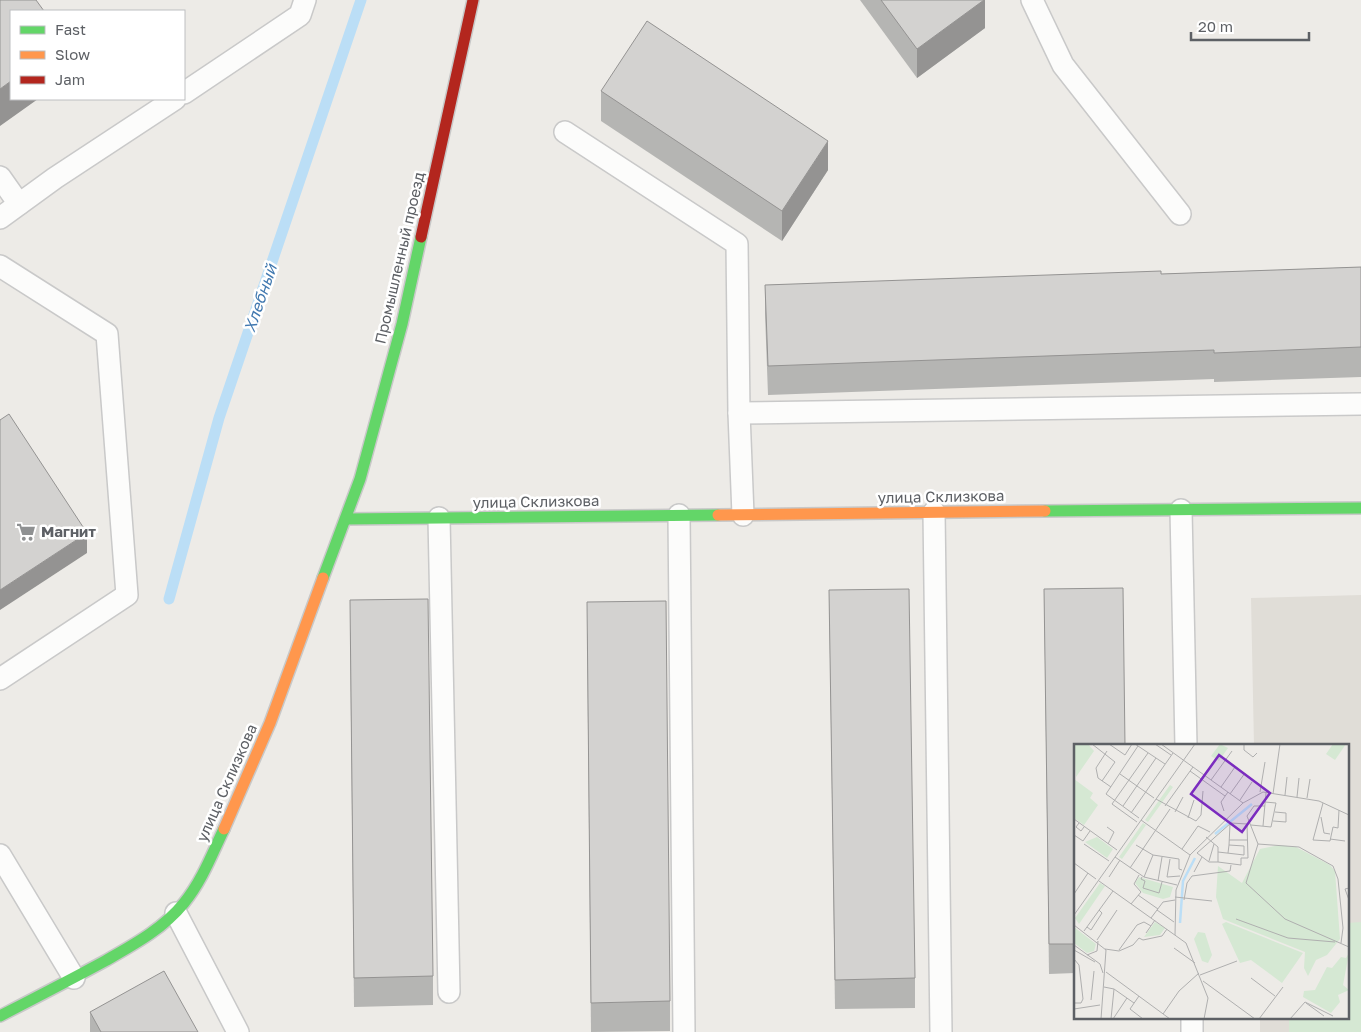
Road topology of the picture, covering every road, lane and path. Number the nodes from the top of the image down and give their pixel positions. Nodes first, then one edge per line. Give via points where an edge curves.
1 (305, 0) edge
2 (473, 0) edge
3 (1032, 0) edge
4 (185, 92) edge
5 (173, 100) edge
6 (565, 132) dead end
7 (0, 177) edge
8 (19, 204) junction
9 (1180, 214) dead end
10 (0, 218) edge
11 (0, 266) edge
12 (1361, 404) edge
13 (739, 414) junction
14 (1361, 508) edge
15 (1181, 510) junction
16 (934, 512) junction
17 (679, 515) junction
18 (743, 515) junction
19 (439, 518) junction
20 (346, 519) junction
21 (0, 679) edge
22 (1186, 744) edge
23 (0, 856) edge
24 (176, 913) junction
25 (74, 978) junction
26 (449, 992) dead end
27 (0, 1016) edge
28 (238, 1032) edge
29 (684, 1032) edge
30 (941, 1032) edge

1 - 4 lane via 300,15
2 - 20 street, Промышленный проезд via 402,324
3 - 9 lane via 1063,66
5 - 8 lane
6 - 13 lane via 737,244
7 - 8 lane
8 - 10 lane
11 - 21 lane via 108,334 127,595
12 - 13 lane
13 - 18 lane
14 - 15 street, улица Склизкова
15 - 16 street, улица Склизкова
15 - 22 lane
16 - 18 street, улица Склизкова
16 - 30 lane
17 - 18 street, улица Склизкова
17 - 19 street, улица Склизкова
17 - 29 lane
19 - 20 street, улица Склизкова
19 - 26 lane
20 - 24 street, улица Склизкова via 244,785 199,881
23 - 25 lane
24 - 25 street, улица Склизкова via 144,938
24 - 28 lane
25 - 27 street, улица Склизкова

